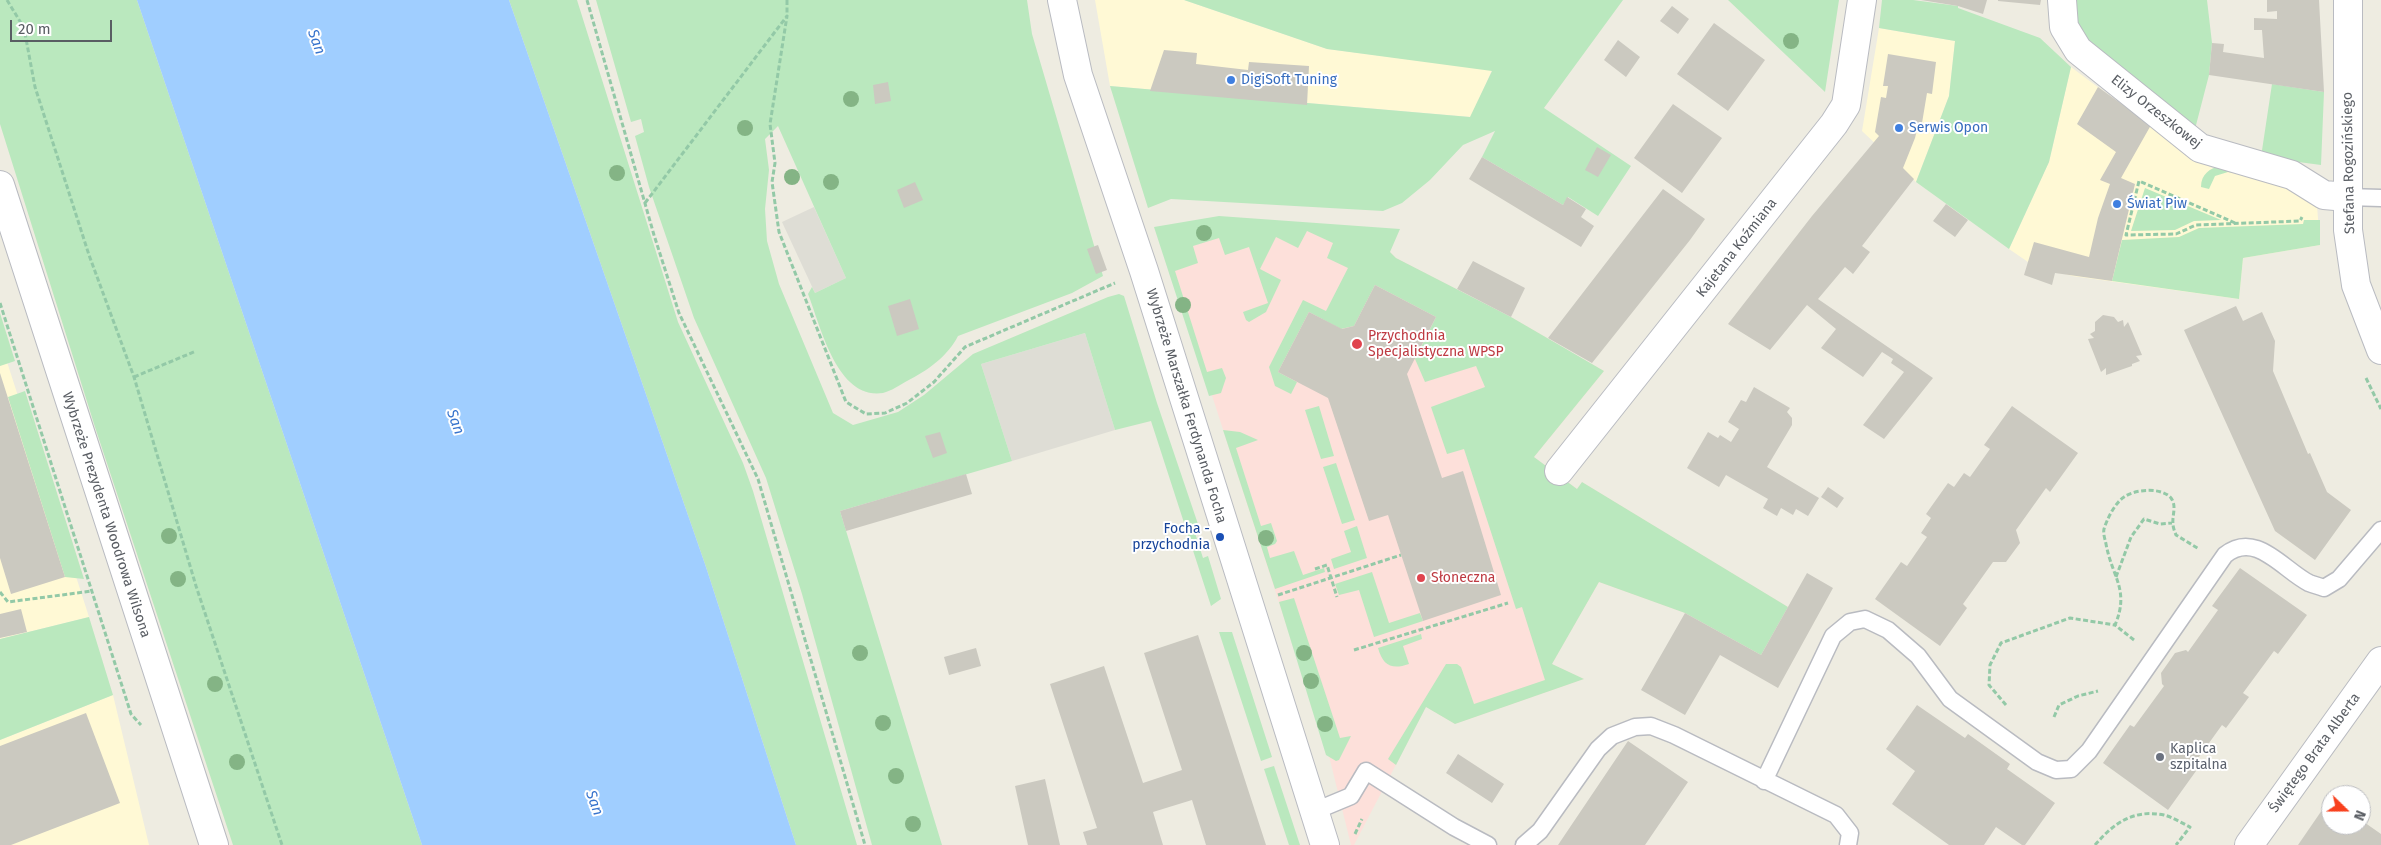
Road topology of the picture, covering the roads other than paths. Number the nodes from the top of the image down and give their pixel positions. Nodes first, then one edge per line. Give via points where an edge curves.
1 (1062, 0) edge
2 (1862, 0) edge
3 (2062, 0) edge
4 (2348, 0) edge
5 (0, 185) edge
6 (2347, 197) junction
7 (2381, 198) edge
8 (2381, 350) edge
9 (1559, 472) dead end
10 (2381, 530) edge
11 (2381, 660) edge
12 (1764, 781) junction
13 (1314, 811) junction
14 (214, 845) edge
15 (1325, 845) edge
16 (1488, 845) edge
17 (1524, 845) edge
18 (1848, 845) edge
19 (2249, 845) edge

1 - 13 street, Wybrzeże Marszałka Ferdynanda Focha via 1078,75 1144,271
2 - 9 street, Kajetana Koźmiana via 1846,105 1798,171
3 - 6 street, Elizy Orzeszkowej via 2064,27 2078,50 2200,148 2292,175 2324,195
4 - 6 street, Stefana Rogozińskiego
5 - 14 street, Wybrzeże Prezydenta Woodrowa Wilsona
6 - 7 lane
6 - 8 street, Stefana Rogozińskiego via 2356,285
10 - 12 lane via 2339,579 2324,588 2309,583 2266,552 2234,548 2220,563 2089,751 2072,768 2056,770 2037,762 1950,699 1918,656 1888,630 1865,620 1850,622 1833,636
11 - 19 street, Świętego Brata Alberta
12 - 17 lane via 1674,735 1651,726 1635,727 1612,736 1598,749 1540,831
12 - 18 lane via 1836,815 1850,834
13 - 15 street
13 - 16 lane via 1351,796 1366,771

